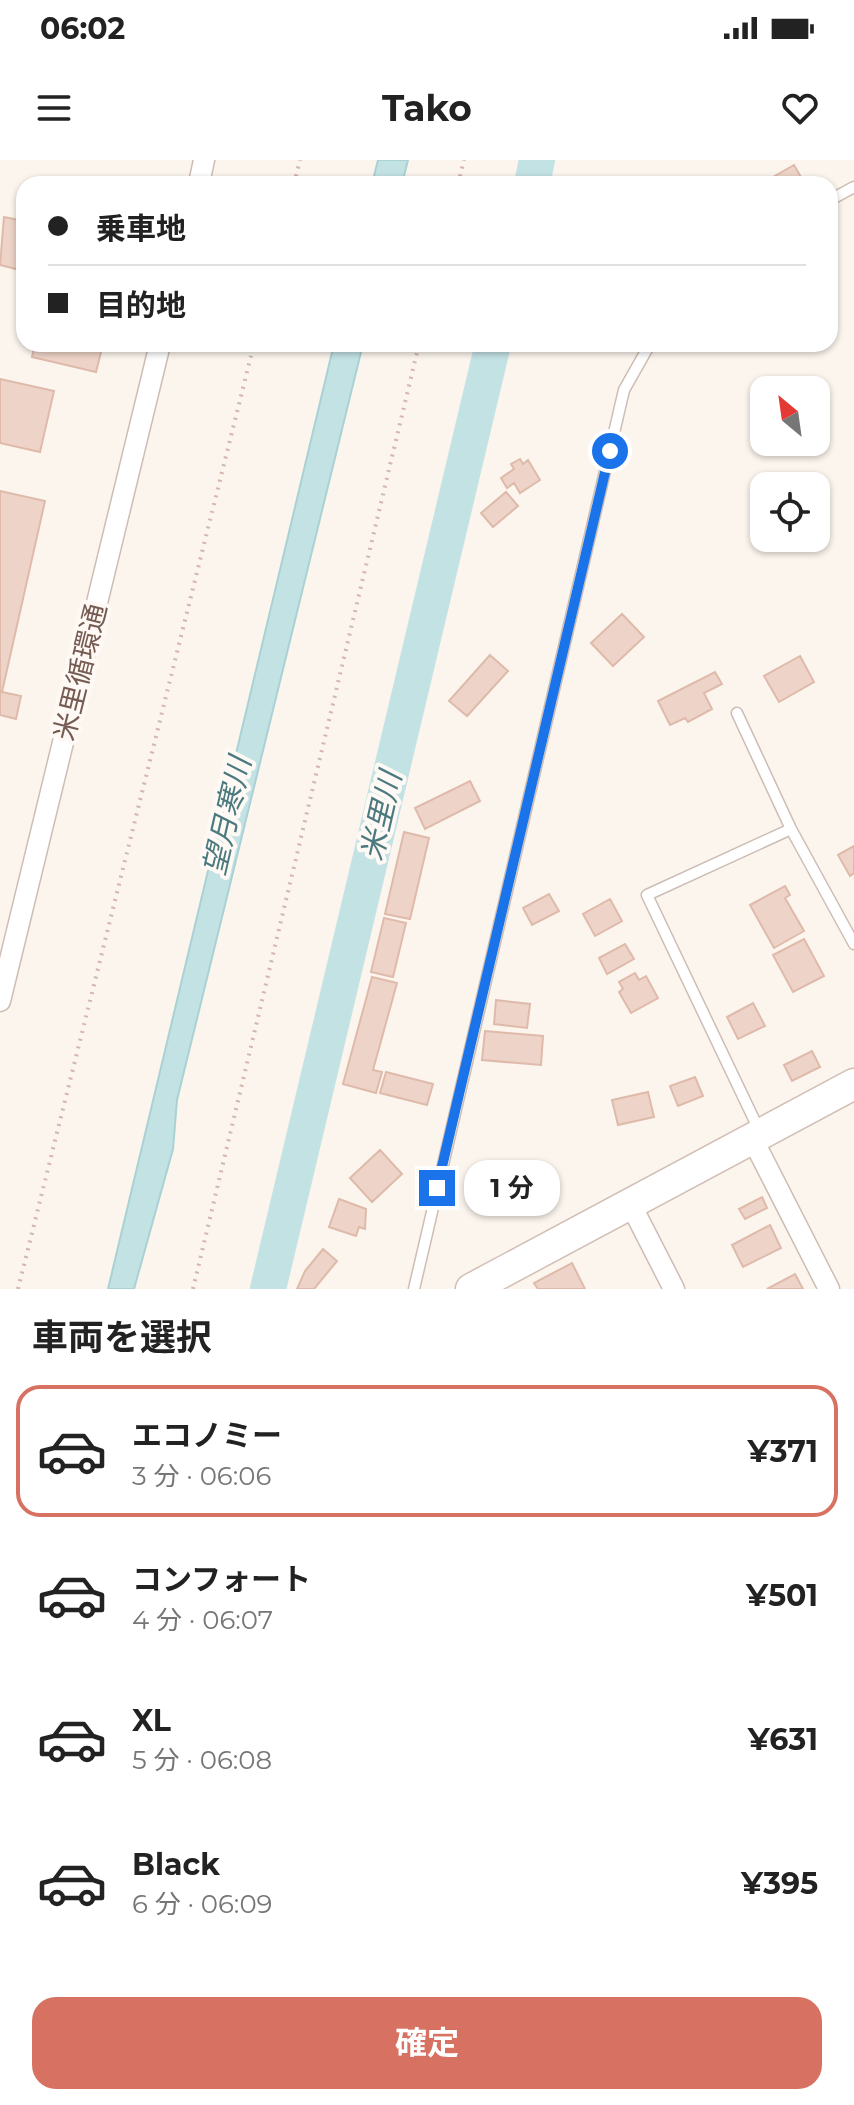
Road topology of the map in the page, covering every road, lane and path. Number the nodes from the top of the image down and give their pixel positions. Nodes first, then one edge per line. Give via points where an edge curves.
1 (158, 352) edge
2 (252, 352) edge
3 (417, 352) edge
4 (645, 352) edge
5 (737, 713) dead end
6 (791, 829) junction
7 (854, 944) edge
8 (0, 1001) edge
9 (854, 1084) edge
10 (756, 1136) junction
11 (630, 1203) junction
12 (18, 1289) edge
13 (193, 1289) edge
14 (414, 1289) edge
15 (471, 1289) edge
16 (674, 1289) edge
17 (829, 1289) edge

1 - 8 street, 米里循環通
2 - 12 path
3 - 13 path
4 - 14 lane via 624,390
5 - 6 lane
6 - 7 lane
6 - 10 lane via 647,895
9 - 10 street
10 - 11 street
10 - 17 street
11 - 15 street
11 - 16 street

